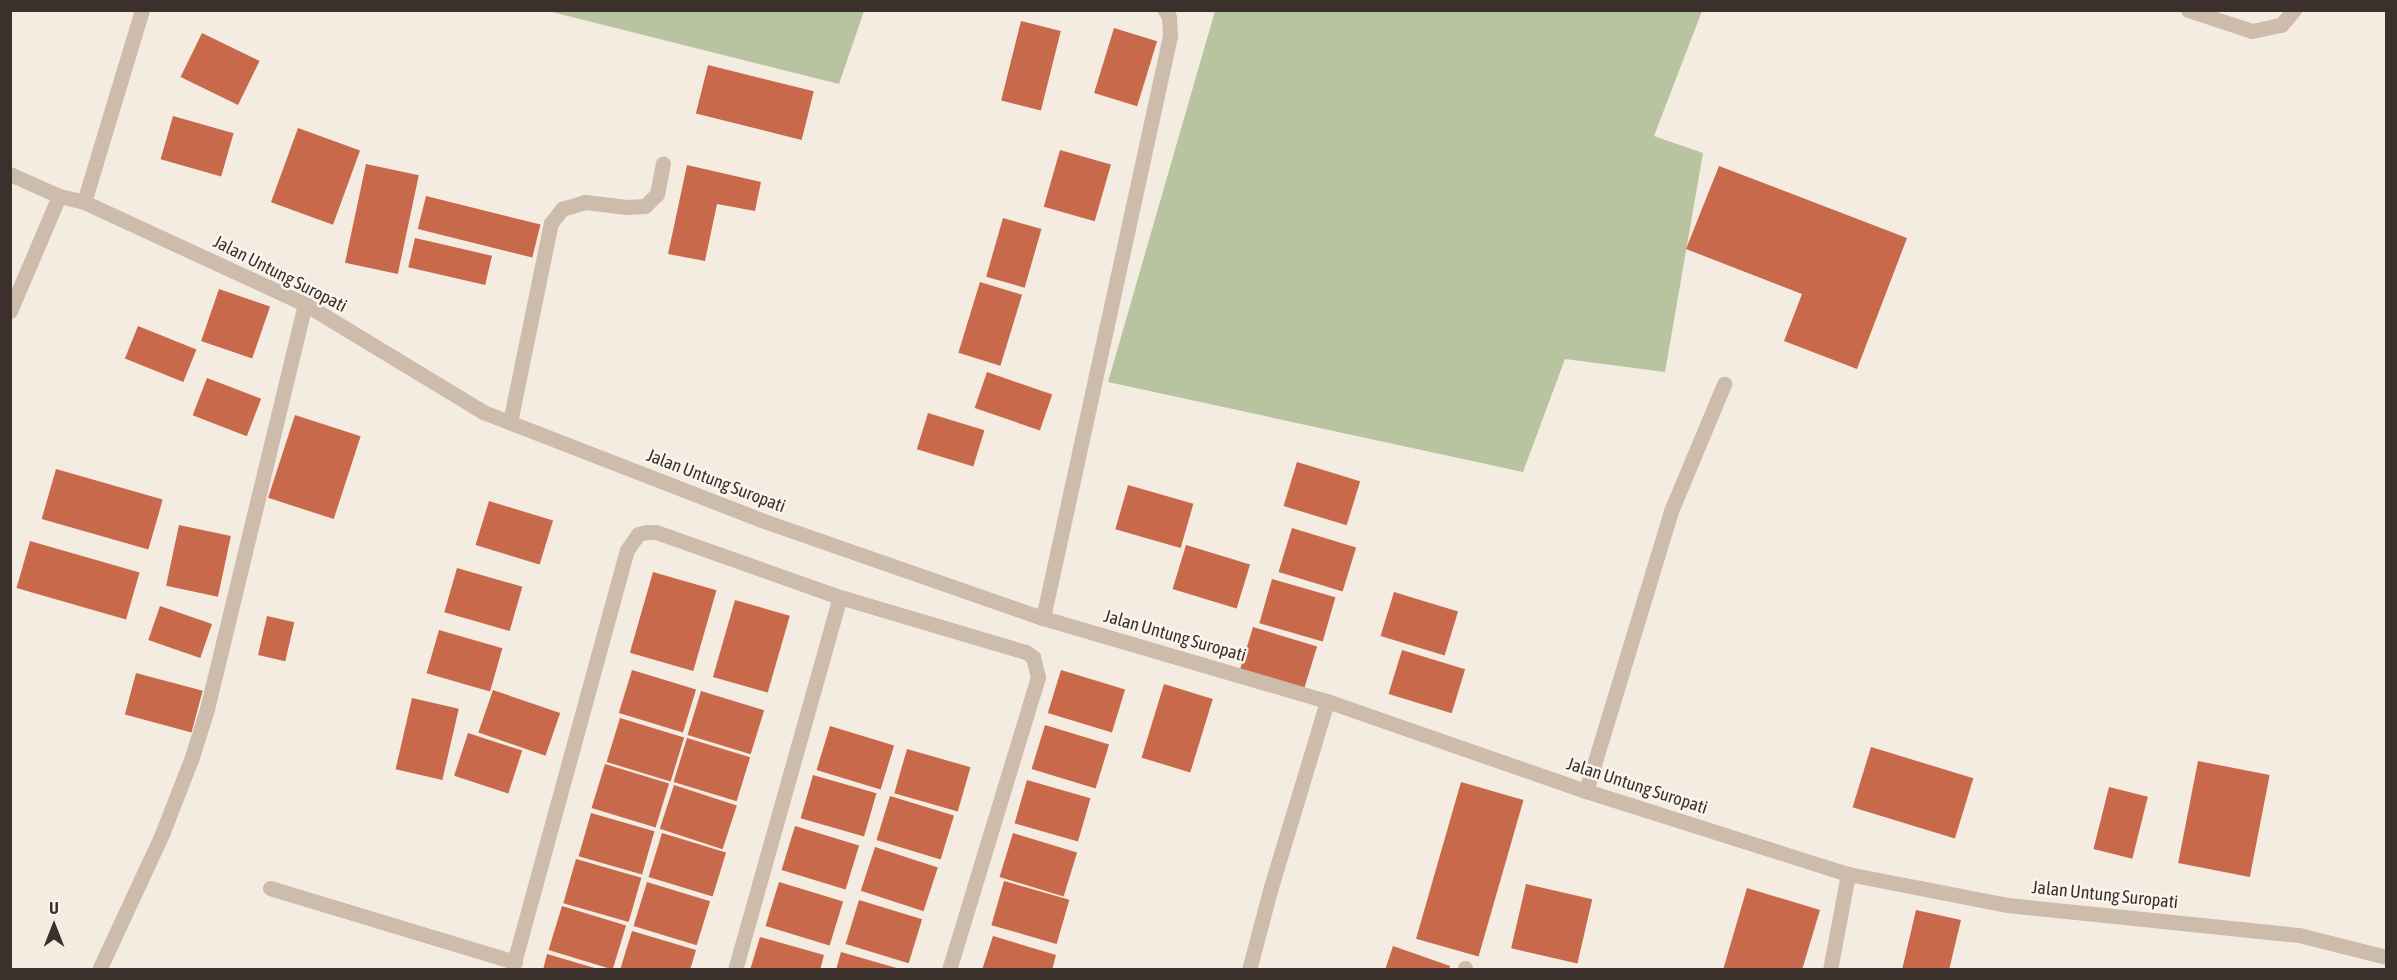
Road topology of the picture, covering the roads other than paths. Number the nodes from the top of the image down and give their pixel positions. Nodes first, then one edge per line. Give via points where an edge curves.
1 (142, 10) edge
2 (1165, 10) edge
3 (2188, 10) edge
4 (2294, 10) edge
5 (663, 164) dead end
6 (10, 174) edge
7 (59, 196) junction
8 (84, 202) junction
9 (305, 304) junction
10 (10, 311) edge
11 (1724, 384) dead end
12 (510, 422) junction
13 (840, 597) junction
14 (1043, 618) junction
15 (1327, 701) junction
16 (1586, 791) junction
17 (1848, 874) junction
18 (270, 888) dead end
19 (2386, 957) edge
20 (513, 966) edge
21 (99, 969) edge
22 (735, 969) edge
23 (950, 969) edge
24 (1249, 969) edge
25 (1830, 969) edge

1 - 8 street
2 - 14 street via 1170,36
3 - 4 street via 2252,31 2282,25
5 - 12 street via 657,194 645,206 585,202 562,209 551,223
6 - 7 street, Jalan Untung Suropati
7 - 8 street, Jalan Untung Suropati
7 - 10 street
8 - 9 street, Jalan Untung Suropati
9 - 12 street, Jalan Untung Suropati via 483,412
9 - 21 street via 198,738 162,834
11 - 16 street via 1671,511
12 - 14 street, Jalan Untung Suropati via 761,520
13 - 20 street via 656,532 638,534 627,550
13 - 22 street
13 - 23 street via 1026,652 1036,665 1038,677
14 - 15 street, Jalan Untung Suropati
15 - 16 street, Jalan Untung Suropati
15 - 24 street
16 - 17 street, Jalan Untung Suropati
17 - 19 street, Jalan Untung Suropati via 2008,904 2299,935
17 - 25 street
18 - 20 street

